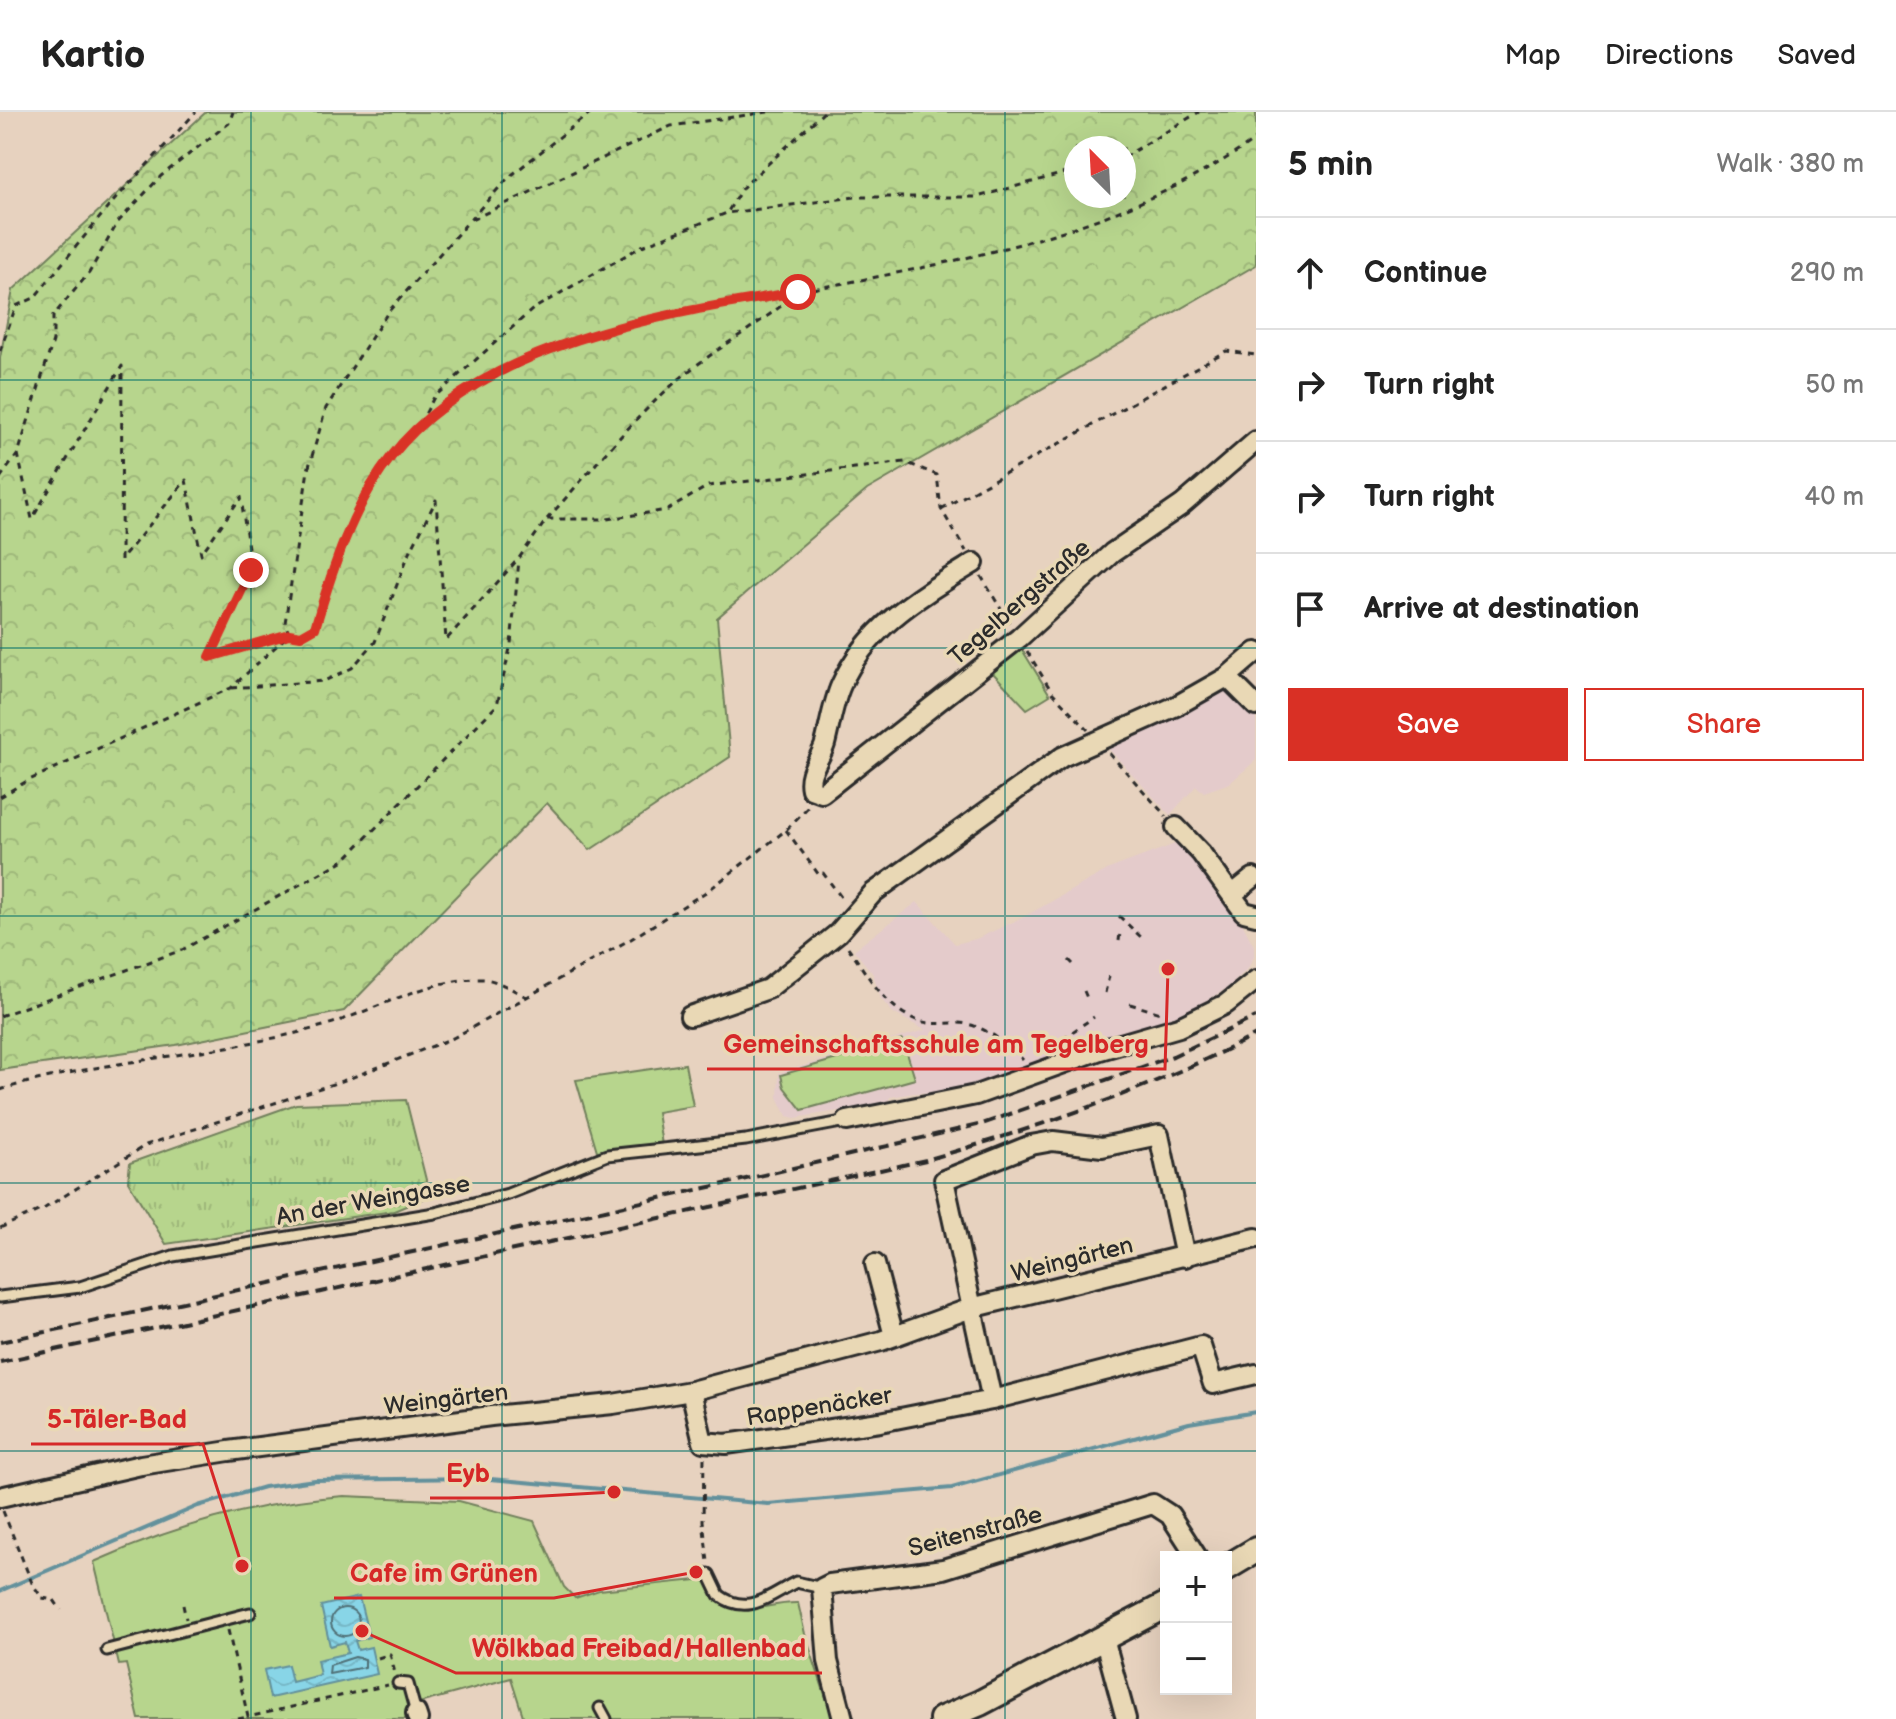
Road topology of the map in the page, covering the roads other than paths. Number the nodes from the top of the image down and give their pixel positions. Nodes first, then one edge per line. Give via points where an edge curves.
1 (1256, 441) edge
2 (976, 562) road end
3 (1256, 652) edge
4 (1227, 677) junction
5 (1256, 706) edge
6 (1176, 827) road end
7 (1253, 878) dead end
8 (1233, 894) junction
9 (1256, 915) edge
10 (1256, 980) edge
11 (690, 1016) dead end
12 (847, 1121) joint
13 (1256, 1238) edge
14 (1185, 1257) junction
15 (875, 1264) dead end
16 (0, 1297) edge
17 (971, 1308) junction
18 (894, 1336) junction
19 (1256, 1374) edge
20 (691, 1391) junction
21 (992, 1400) junction
22 (0, 1497) edge
23 (1256, 1550) edge
24 (1193, 1551) edge
25 (1232, 1564) edge
26 (709, 1574) road end
27 (822, 1588) junction
28 (1160, 1608) edge
29 (250, 1613) dead end
30 (1104, 1638) junction
31 (107, 1650) dead end
32 (398, 1683) road end
33 (600, 1708) dead end
34 (417, 1716) edge
35 (606, 1719) edge
36 (843, 1719) edge
37 (942, 1719) edge
38 (1126, 1719) edge

1 - 2 street, Tegelbergstraße via 1182,505 1112,553 1019,638 816,791 809,778 822,753 841,686 867,640 917,598
3 - 4 street
4 - 5 street
4 - 11 street via 1062,757 873,893 838,933 768,989
6 - 8 street
7 - 8 street
8 - 9 street via 1244,912
10 - 12 street via 1226,1004 1179,1027 976,1095
12 - 16 lane, An der Weingasse via 746,1140 607,1155 508,1194 435,1213 173,1256 80,1287
13 - 14 street, Weingärten
14 - 17 street, Weingärten
14 - 17 street via 1159,1135 1102,1147 1053,1141 1031,1145 944,1180
15 - 18 street
17 - 18 street, Weingärten
17 - 21 street
18 - 20 street, Weingärten
19 - 21 street, Rappenäcker via 1213,1384 1201,1346
20 - 21 street, Rappenäcker via 703,1442 726,1444
20 - 22 street, Weingärten via 229,1451
23 - 25 main road
24 - 27 street, Seitenstraße via 1170,1515 1153,1504 943,1569
26 - 27 lane via 714,1590 736,1604 764,1602 796,1582
27 - 36 street via 828,1661
28 - 30 main road
29 - 31 lane
30 - 37 main road
30 - 38 street
32 - 34 lane via 408,1684
33 - 35 lane

